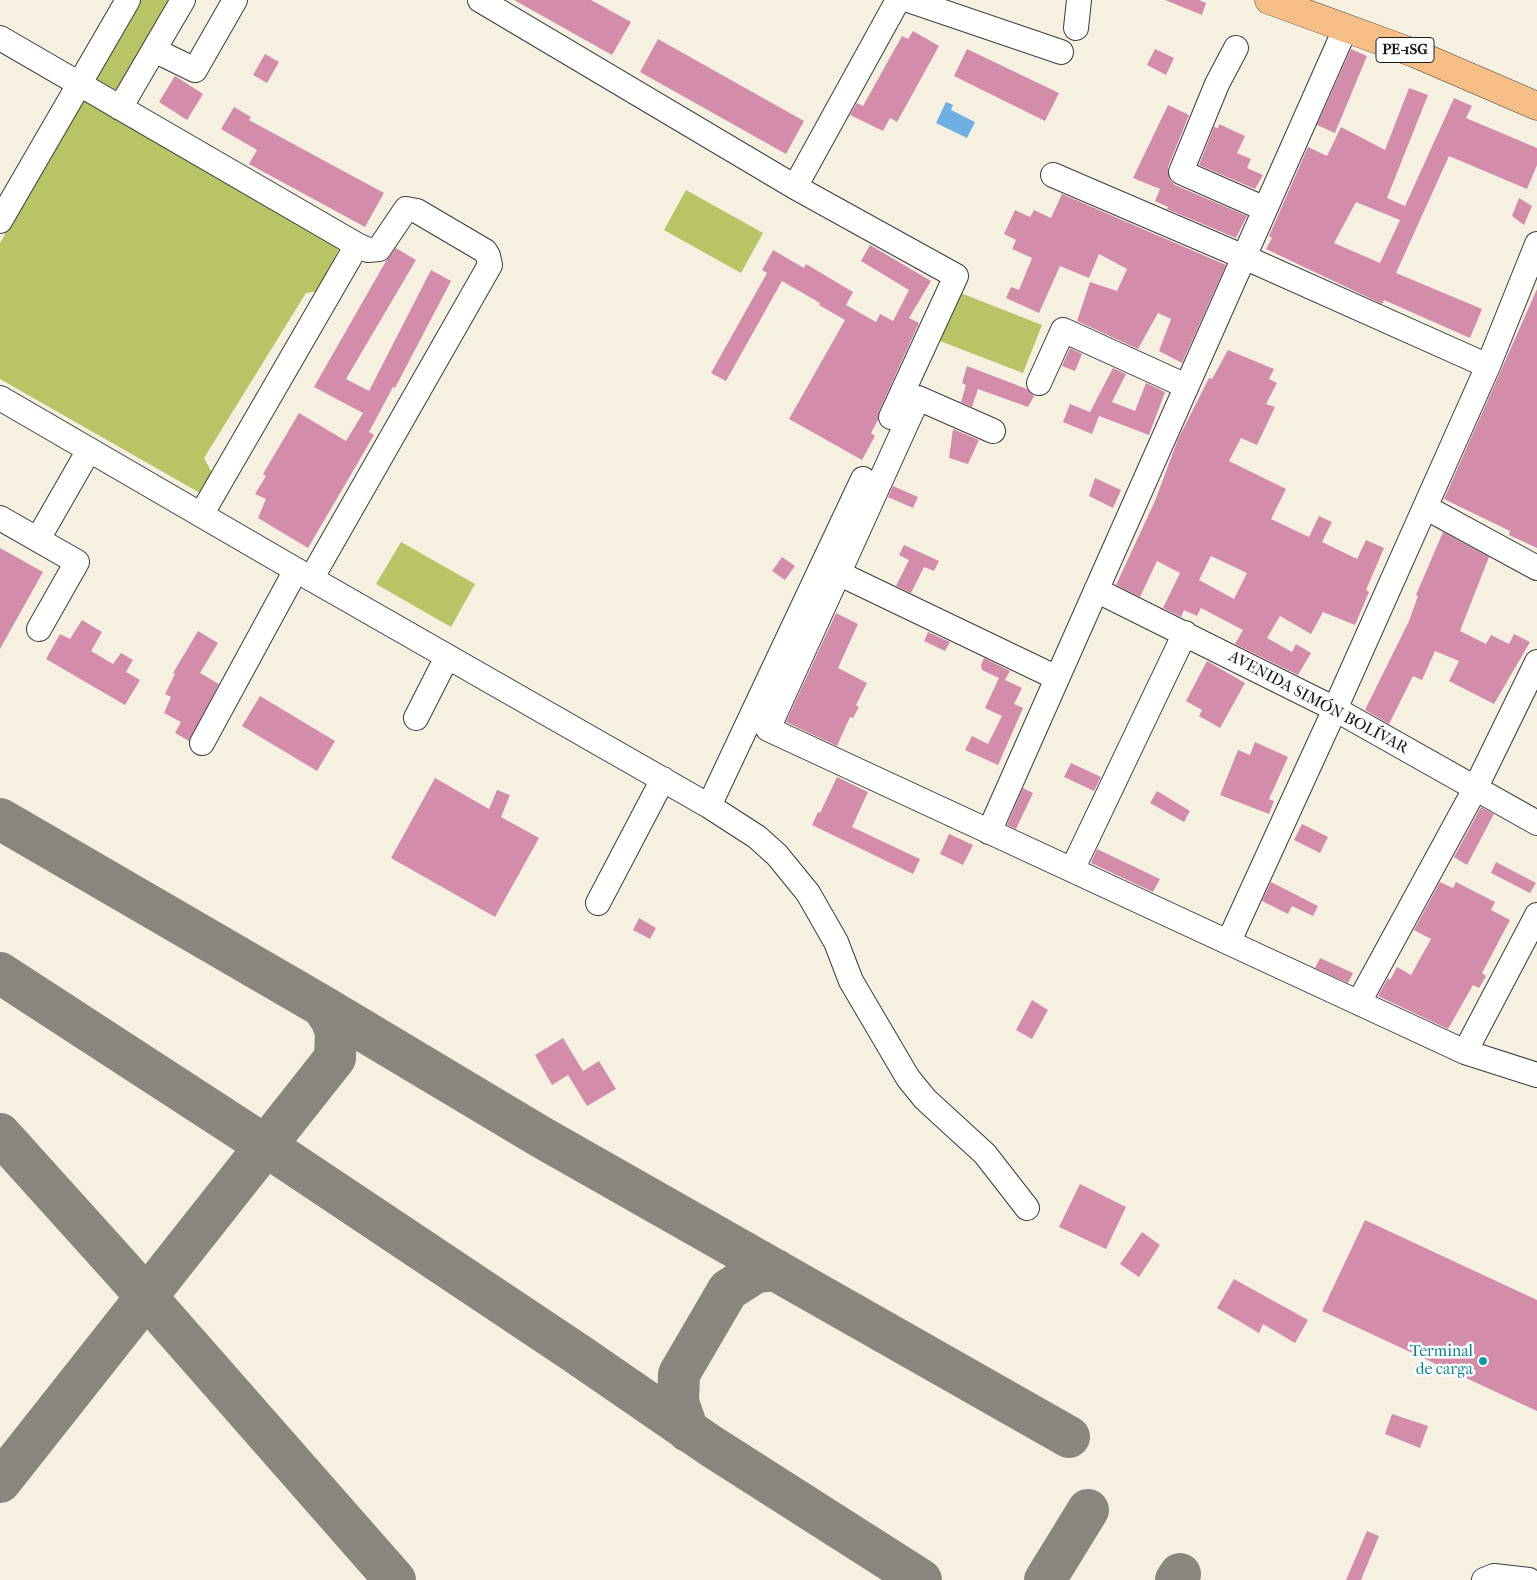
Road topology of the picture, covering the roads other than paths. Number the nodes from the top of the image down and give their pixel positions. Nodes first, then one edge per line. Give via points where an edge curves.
1 (128, 0) edge
2 (183, 0) edge
3 (235, 0) edge
4 (480, 0) edge
5 (898, 0) edge
6 (908, 0) edge
7 (1079, 0) edge
8 (1269, 0) edge
9 (1346, 27) junction
10 (1076, 28) dead end
11 (0, 38) edge
12 (1236, 48) dead end
13 (154, 50) junction
14 (1062, 52) dead end
15 (80, 85) junction
16 (1537, 106) edge
17 (120, 108) junction
18 (1053, 175) dead end
19 (795, 187) junction
20 (1265, 210) junction
21 (0, 221) edge
22 (357, 245) junction
23 (1536, 250) edge
24 (1244, 257) junction
25 (1488, 366) junction
26 (1039, 383) dead end
27 (1186, 386) junction
28 (0, 398) edge
29 (993, 431) dead end
30 (89, 450) junction
31 (1425, 507) junction
32 (201, 515) junction
33 (0, 518) edge
34 (38, 539) junction
35 (1537, 568) edge
36 (838, 573) junction
37 (303, 574) junction
38 (1096, 590) junction
39 (39, 629) dead end
40 (1184, 632) junction
41 (447, 656) junction
42 (1537, 662) edge
43 (1057, 678) junction
44 (1335, 710) junction
45 (416, 718) dead end
46 (202, 743) dead end
47 (663, 780) junction
48 (1475, 789) junction
49 (709, 806) junction
50 (1537, 823) edge
51 (989, 832) junction
52 (1072, 870) junction
53 (598, 903) dead end
54 (1537, 915) edge
55 (1229, 941) junction
56 (1359, 1002) junction
57 (1465, 1052) junction
58 (1537, 1075) edge
59 (1027, 1208) dead end
60 (1484, 1580) edge
61 (1529, 1580) edge

1 - 15 street
2 - 13 street
3 - 13 street via 194,70
4 - 19 street
5 - 19 street
6 - 14 street
7 - 10 street
8 - 9 main road, PE-1SG
9 - 16 main road, PE-1SG
9 - 20 street
11 - 15 street
12 - 20 street via 1217,84 1181,172
13 - 17 street
15 - 17 street
15 - 21 street
17 - 22 street
18 - 24 street
19 - 49 street via 956,276
20 - 24 street
22 - 32 street
22 - 37 street via 368,250 379,249 406,209 417,211 485,251 490,265
23 - 25 street
24 - 25 street
24 - 27 street
25 - 31 street
26 - 27 street via 1064,330
27 - 38 street
28 - 30 street
29 - 36 street via 918,398
30 - 32 street
30 - 34 street
31 - 35 street
31 - 44 street
32 - 37 street
33 - 34 street
34 - 39 street via 77,562
36 - 43 street
36 - 51 street via 768,729
37 - 41 street
37 - 46 street
38 - 40 street, AVENIDA SIMÓN BOLÍVAR
38 - 43 street
40 - 44 street, AVENIDA SIMÓN BOLÍVAR
40 - 52 street
41 - 45 street
41 - 47 street
42 - 48 street
43 - 51 street
44 - 48 street, AVENIDA SIMÓN BOLÍVAR
44 - 55 street
47 - 49 street
47 - 53 street
48 - 50 street, AVENIDA SIMÓN BOLÍVAR
48 - 56 street
49 - 59 street via 757,837 777,855 808,893 836,942 850,981 908,1078 925,1099 985,1154
51 - 52 street
52 - 55 street
54 - 57 street
55 - 56 street
56 - 57 street
57 - 58 street
60 - 61 street via 1494,1576

